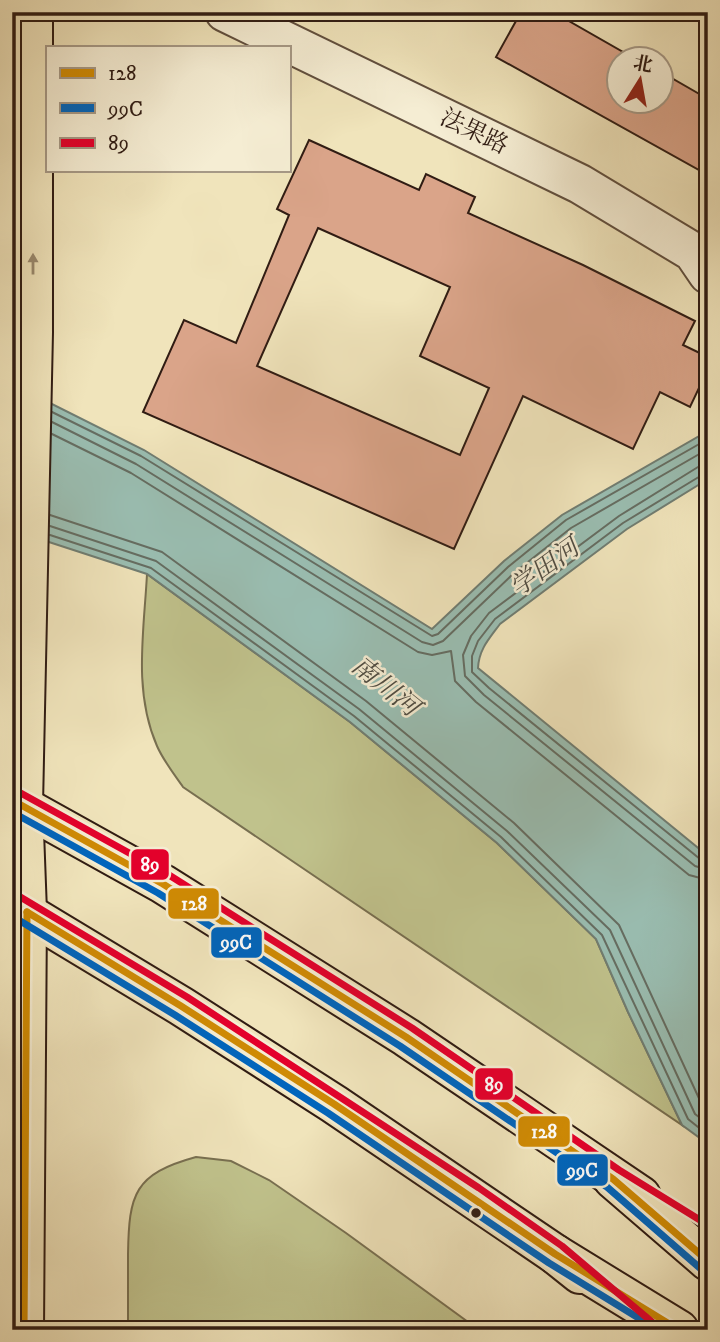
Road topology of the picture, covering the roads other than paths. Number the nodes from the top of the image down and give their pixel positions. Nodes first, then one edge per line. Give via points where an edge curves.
1 (33, 12) edge
2 (225, 12) edge
3 (708, 274) edge
4 (18, 802) edge
5 (20, 908) edge
6 (613, 1178) junction
7 (708, 1237) edge
8 (555, 1254) junction
9 (708, 1261) edge
10 (24, 1330) edge
11 (645, 1330) edge
12 (679, 1330) edge

4 -> 1 main road via 29,574
2 - 3 street, 法果路 via 580,184 693,252
4 - 5 main road
4 - 6 main road via 163,884 406,1037
5 - 8 main road via 334,1104
5 - 10 main road
6 - 7 main road
6 - 9 main road
8 - 11 main road
8 - 12 main road

